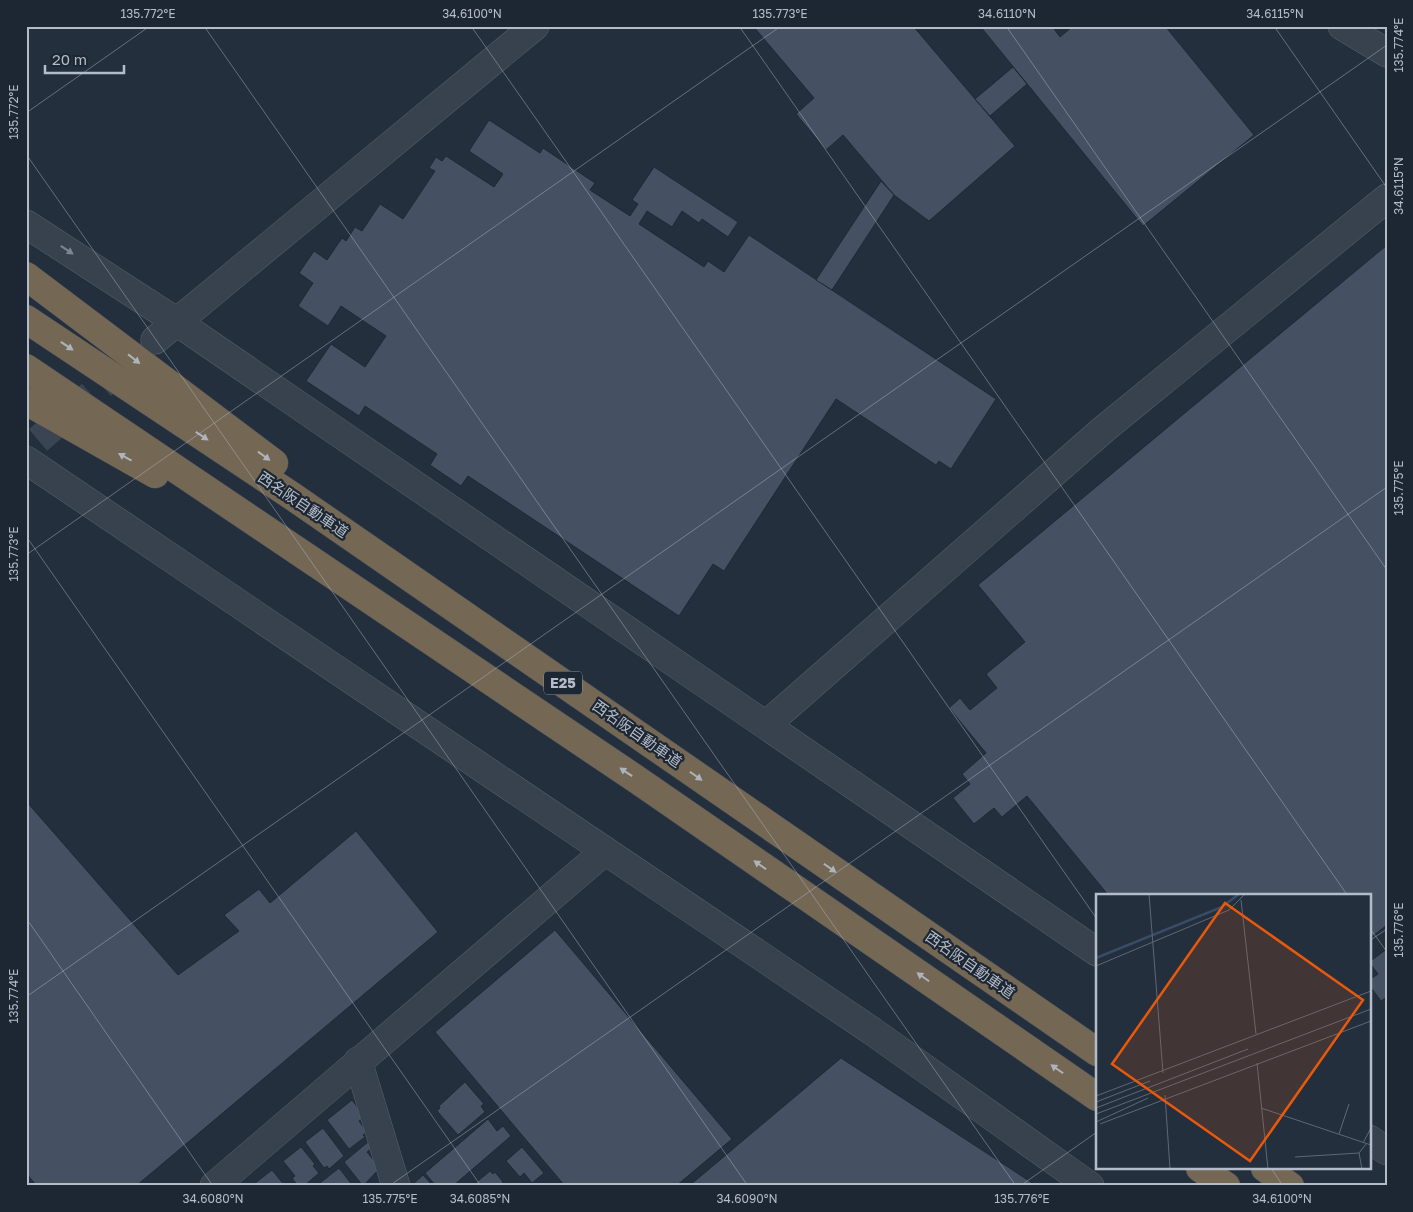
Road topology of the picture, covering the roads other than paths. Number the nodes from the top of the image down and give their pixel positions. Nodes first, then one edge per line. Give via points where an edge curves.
1 (535, 26) edge
2 (1342, 26) edge
3 (1387, 53) edge
4 (1387, 198) edge
5 (26, 224) edge
6 (26, 276) edge
7 (26, 318) edge
8 (177, 322) junction
9 (154, 340) dead end
10 (26, 368) edge
11 (26, 401) edge
12 (30, 450) edge
13 (335, 575) junction
14 (766, 725) junction
15 (653, 746) junction
16 (605, 851) junction
17 (1096, 951) edge
18 (1096, 1051) edge
19 (358, 1061) junction
20 (1096, 1096) edge
21 (1370, 1140) edge
22 (1387, 1151) edge
23 (1203, 1170) edge
24 (1268, 1170) edge
25 (214, 1186) edge
26 (396, 1186) edge
27 (1090, 1186) edge
28 (1226, 1186) edge
29 (1290, 1186) edge

1 - 8 street
2 - 3 street
4 - 14 street via 1104,429
5 -> 8 street
6 -> 15 highway via 152,373 595,698
7 -> 15 highway, 西名阪自動車道 / E25 via 292,496
8 - 9 street
8 - 14 street
10 - 13 highway, E25
13 -> 11 highway
12 - 16 street
20 -> 13 highway, E25
14 - 17 street
15 -> 18 highway, 西名阪自動車道 / E25
16 - 19 street
16 - 27 street via 872,1031
19 - 25 street
19 - 26 street
21 - 22 street
23 - 28 highway
24 - 29 highway

